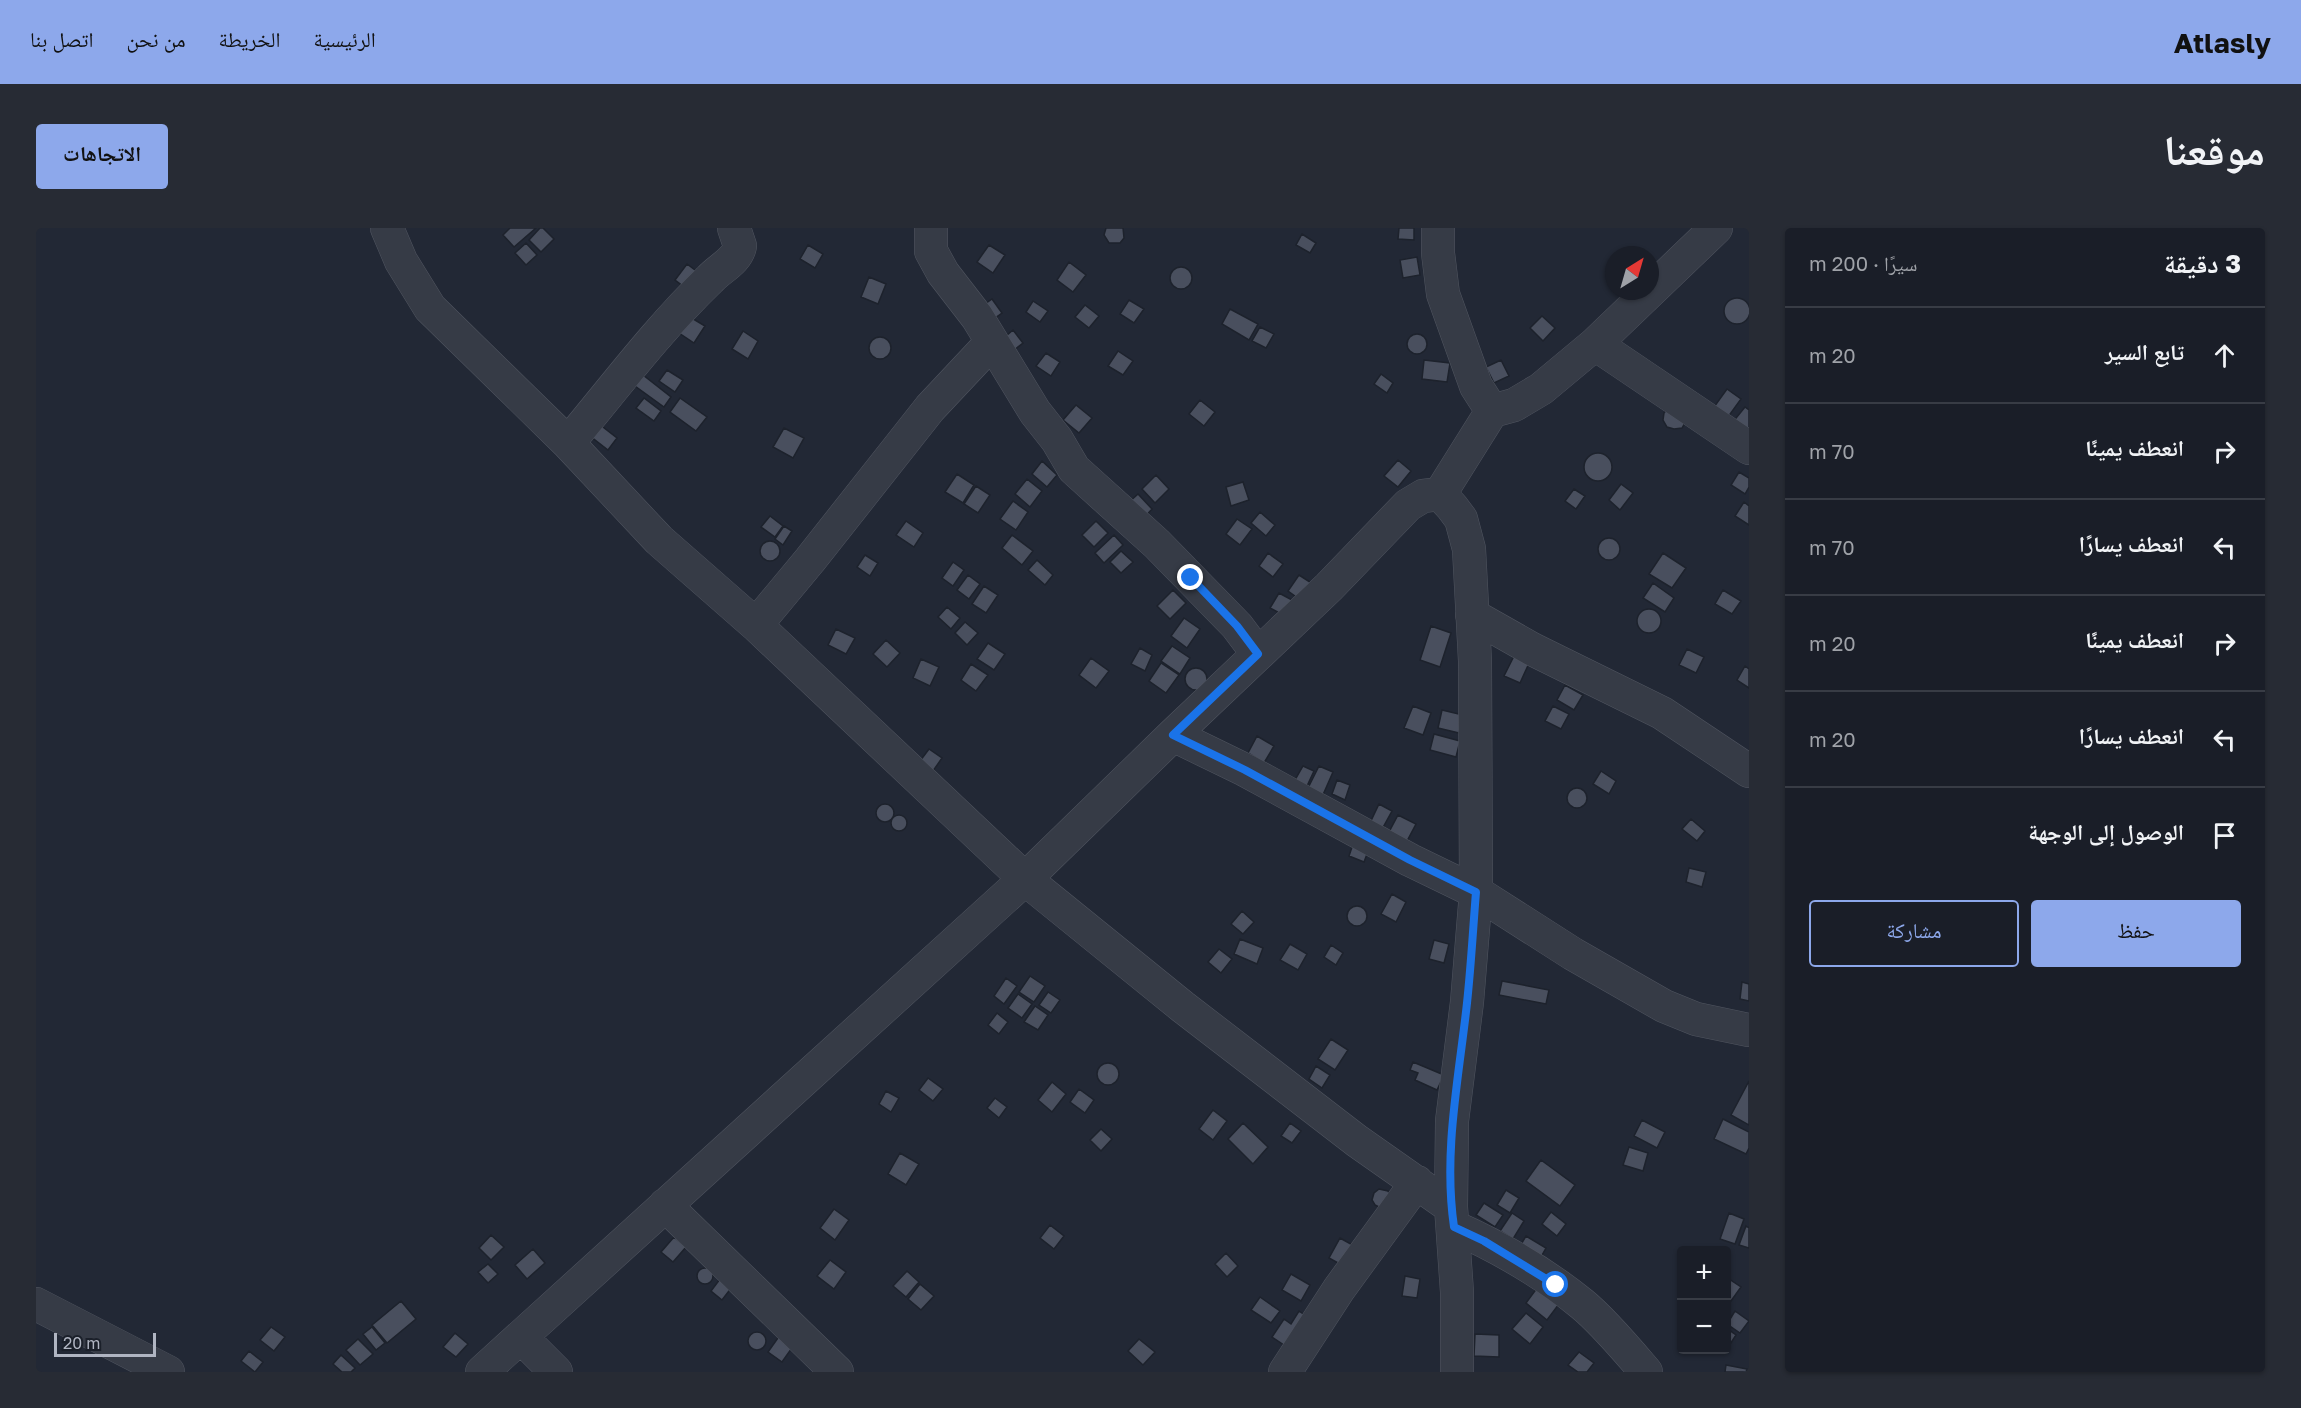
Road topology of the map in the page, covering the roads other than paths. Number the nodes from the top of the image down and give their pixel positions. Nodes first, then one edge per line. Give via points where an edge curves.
1 (387, 228) edge
2 (734, 228) edge
3 (931, 228) edge
4 (1438, 228) edge
5 (1716, 228) edge
6 (991, 343) junction
7 (1595, 344) junction
8 (1492, 411) junction
9 (568, 443) junction
10 (1749, 448) edge
11 (1440, 494) junction
12 (1472, 615) junction
13 (756, 625) junction
14 (1258, 654) junction
15 (1173, 735) junction
16 (1749, 771) edge
17 (1024, 879) junction
18 (1476, 892) junction
19 (1749, 1030) edge
20 (1417, 1182) junction
21 (665, 1205) junction
22 (1453, 1217) junction
23 (36, 1304) edge
24 (521, 1337) junction
25 (168, 1372) edge
26 (482, 1372) edge
27 (556, 1372) edge
28 (837, 1372) edge
29 (1284, 1372) edge
30 (1457, 1372) edge
31 (1646, 1372) edge

1 - 9 street via 401,261 430,308
2 - 9 street via 741,246 732,260 687,303
3 - 6 street via 935,259
4 - 8 street via 1443,294 1476,386
5 - 7 street
6 - 13 street via 930,408
6 - 14 street via 1074,469 1157,543 1237,626
7 - 8 street via 1541,389 1514,405
7 - 10 street
8 - 11 street
9 - 13 street via 659,540
11 - 12 street via 1461,519 1469,549
11 - 14 street via 1423,496 1408,506
12 - 16 street via 1662,713
12 - 18 street
13 - 17 street
14 - 15 street
15 - 17 street
15 - 18 street
17 - 20 street via 1183,1007 1357,1141
17 - 21 street
18 - 19 street via 1664,1006 1696,1019
18 - 22 street via 1452,1121
20 - 22 street
20 - 29 street
21 - 24 street
21 - 28 street
22 - 30 street
22 - 31 street via 1584,1305
23 - 25 street
24 - 26 street
24 - 27 street

